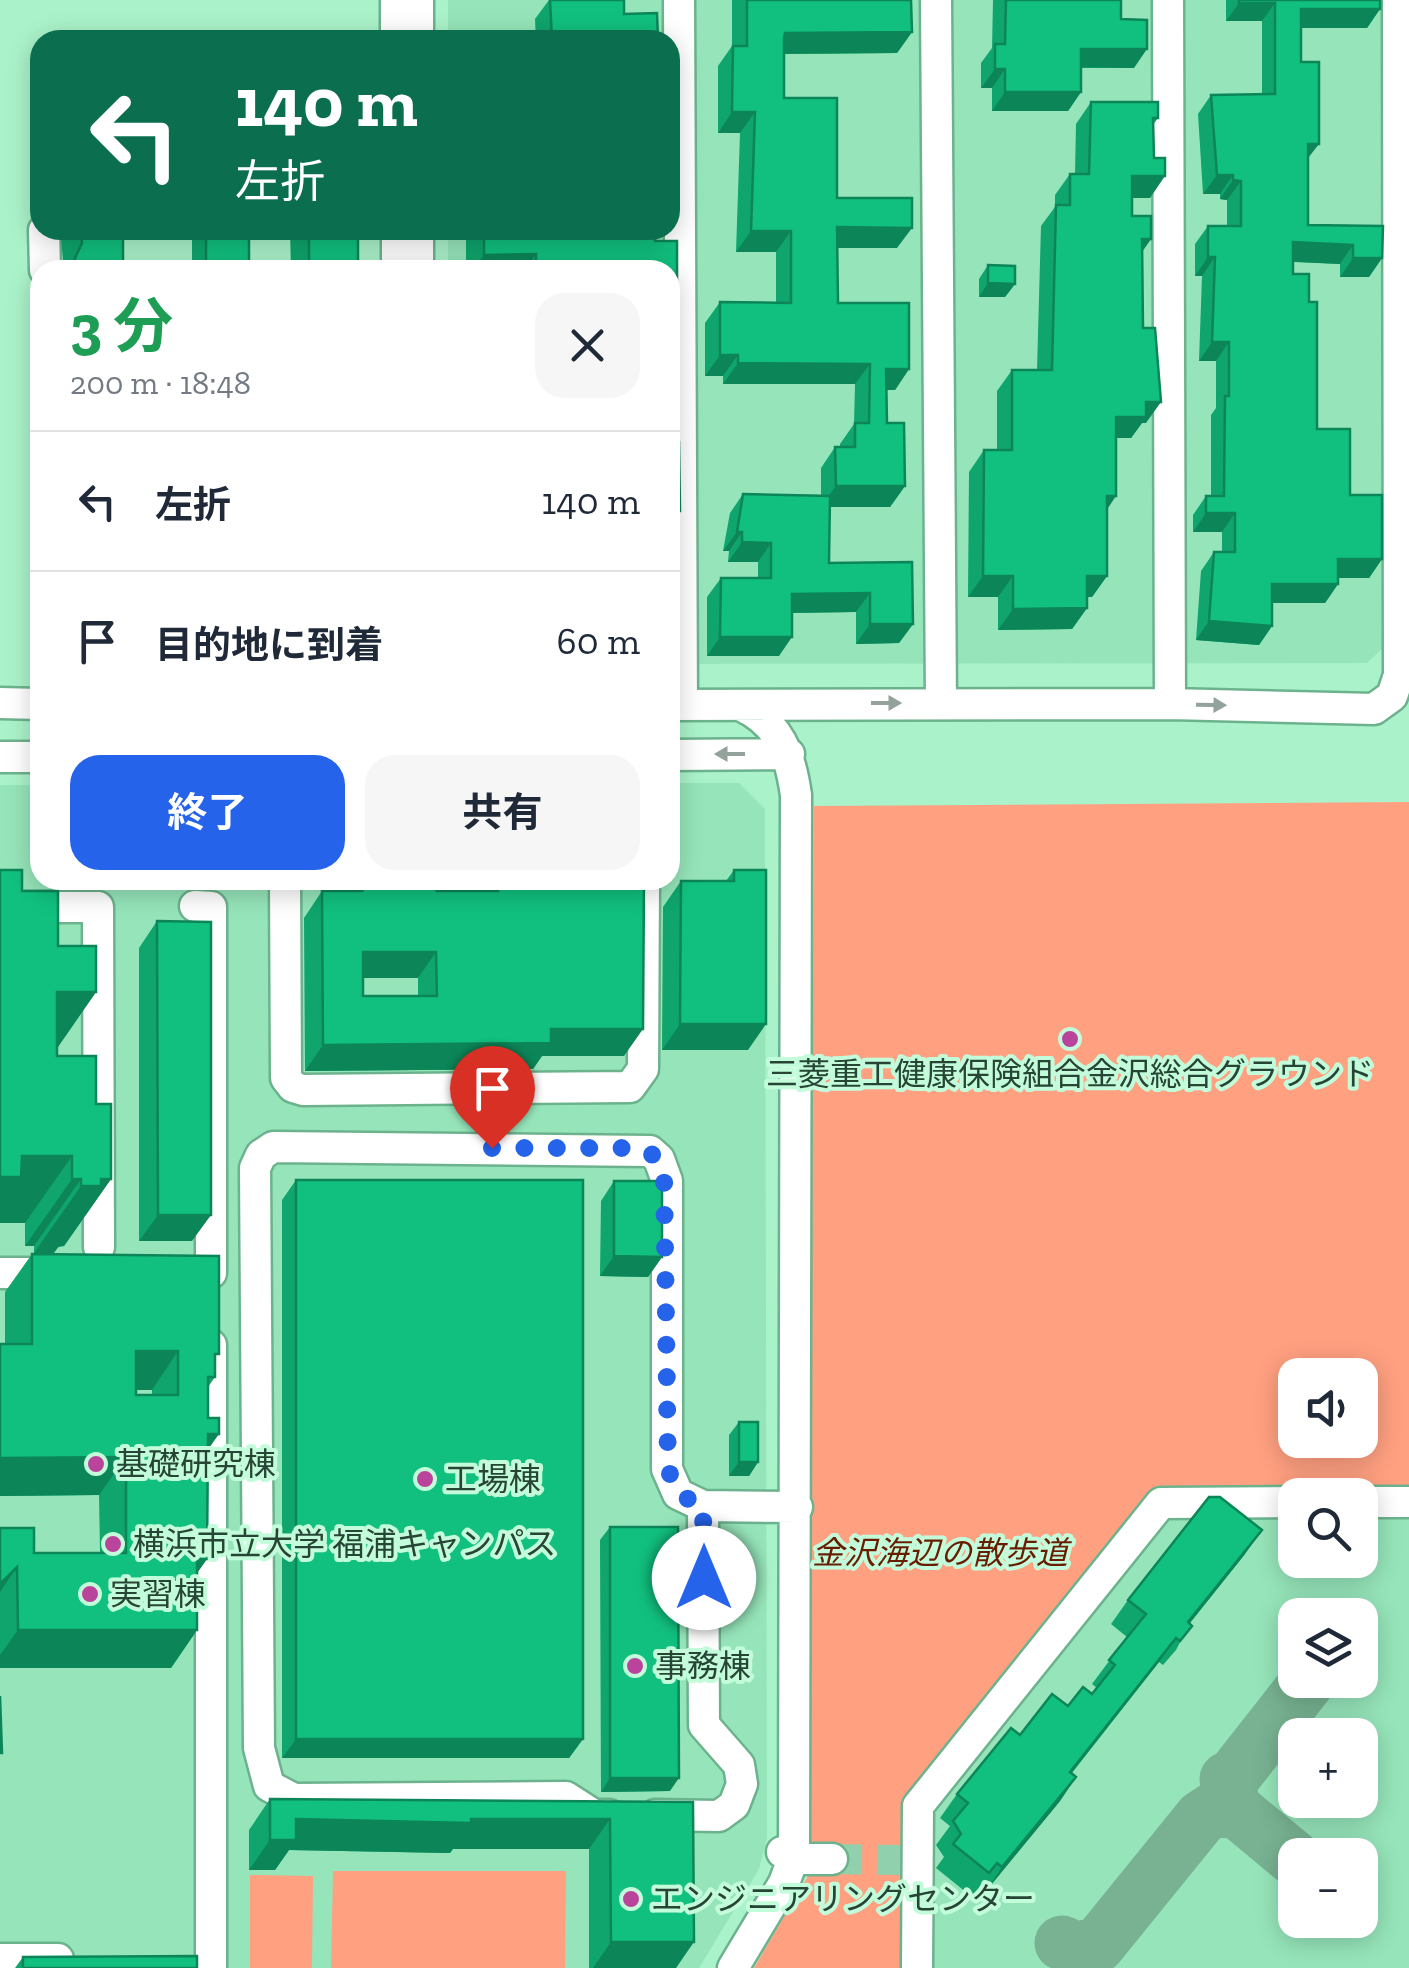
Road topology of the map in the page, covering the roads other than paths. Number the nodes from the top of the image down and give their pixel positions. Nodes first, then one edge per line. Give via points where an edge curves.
1 (396, 0) edge
2 (418, 0) edge
3 (679, 0) edge
4 (936, 0) edge
5 (1168, 0) edge
6 (1398, 0) edge
7 (396, 30) edge
8 (418, 30) edge
9 (679, 30) edge
10 (941, 703) junction
11 (0, 704) edge
12 (30, 704) edge
13 (836, 704) junction
14 (1170, 704) junction
15 (680, 705) edge
16 (740, 705) junction
17 (790, 754) junction
18 (680, 755) edge
19 (0, 757) edge
20 (30, 757) edge
21 (285, 890) edge
22 (644, 890) edge
23 (194, 906) dead end
24 (0, 907) edge
25 (99, 1247) dead end
26 (0, 1274) edge
27 (115, 1274) edge
28 (173, 1274) edge
29 (211, 1274) junction
30 (1278, 1502) edge
31 (1378, 1502) edge
32 (1409, 1502) edge
33 (703, 1506) junction
34 (791, 1507) junction
35 (788, 1854) junction
36 (832, 1859) tunnel mouth
37 (172, 1958) edge
38 (0, 1959) edge
39 (96, 1959) edge
40 (211, 1963) edge
41 (719, 1968) edge
42 (733, 1968) edge
43 (916, 1968) edge

1 - 7 street
2 - 8 street
3 - 9 street
4 - 10 street
5 - 14 street
14 -> 6 street via 1374,709 1392,696 1399,676
13 -> 10 street
10 - 14 street
11 - 12 street
13 - 16 street
13 - 17 street via 816,715
15 - 16 street
16 - 17 street via 766,719
17 -> 18 street
17 - 34 street via 783,794
19 - 20 street
21 - 22 street via 286,1078 292,1087 622,1090 643,1069
23 - 29 street via 211,907
24 - 25 street via 98,906
26 - 27 street
28 - 29 street
29 - 40 street
30 - 43 street via 1161,1502 918,1806 909,1860
31 - 32 street
33 - 33 street via 704,1724 742,1774 740,1796 728,1812 594,1815 566,1797 294,1799 269,1786 259,1737 255,1168 261,1154 273,1147 650,1152 659,1159 667,1181 668,1469 678,1494
33 - 34 street
34 - 35 street
35 - 36 street
35 - 41 street
35 - 42 street via 784,1883
37 - 40 street
38 - 39 street

